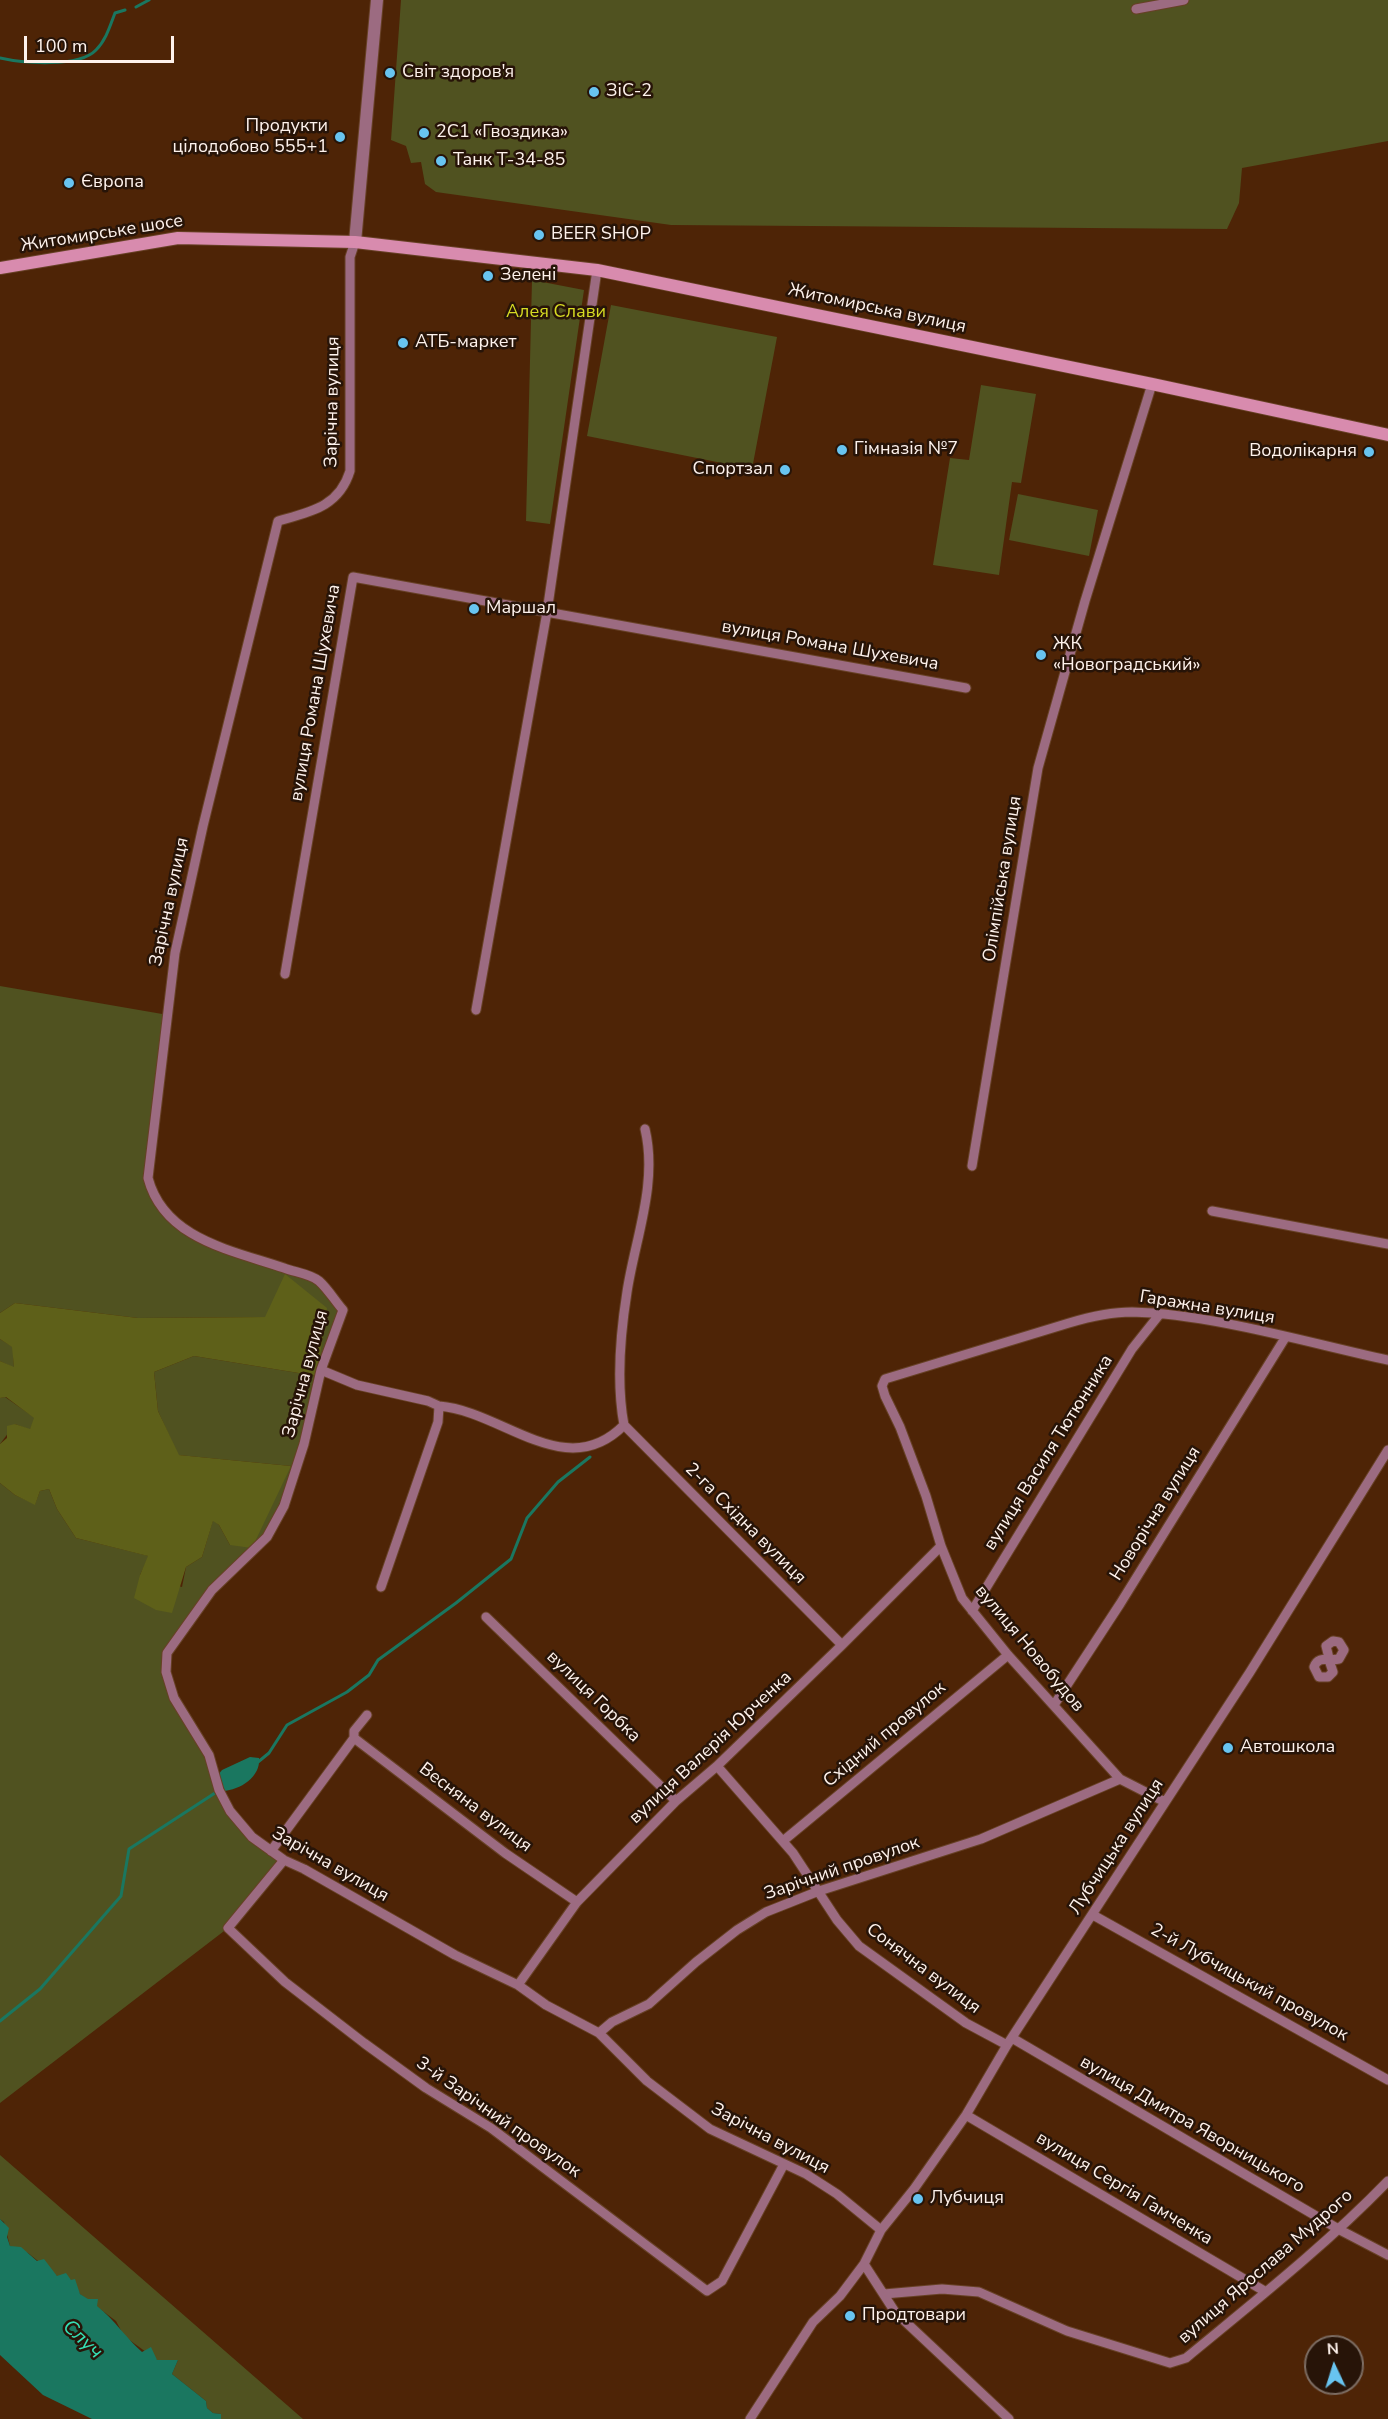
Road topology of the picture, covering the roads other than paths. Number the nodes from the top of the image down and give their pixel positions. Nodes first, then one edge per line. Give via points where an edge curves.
1 (377, 0) edge
2 (1184, 0) edge
3 (1136, 9) dead end
4 (355, 242) junction
5 (0, 268) edge
6 (597, 270) junction
7 (1152, 384) junction
8 (1388, 435) edge
9 (547, 612) junction
10 (966, 687) dead end
11 (285, 974) dead end
12 (476, 1010) dead end
13 (645, 1129) dead end
14 (972, 1166) dead end
15 (1212, 1211) dead end
16 (1388, 1244) edge
17 (1159, 1315) junction
18 (1285, 1338) junction
19 (1388, 1360) edge
20 (321, 1371) junction
21 (885, 1379) joint
22 (439, 1406) junction
23 (624, 1425) junction
24 (1388, 1450) edge
25 (941, 1546) junction
26 (381, 1587) dead end
27 (972, 1611) junction
28 (486, 1617) dead end
29 (842, 1645) junction
30 (1008, 1655) junction
31 (1329, 1659) joint
32 (1054, 1705) junction
33 (367, 1715) dead end
34 (354, 1738) junction
35 (717, 1766) junction
36 (1120, 1779) junction
37 (676, 1801) junction
38 (1165, 1802) junction
39 (783, 1841) junction
40 (271, 1851) junction
41 (284, 1860) junction
42 (819, 1891) junction
43 (577, 1902) junction
44 (1093, 1915) junction
45 (518, 1985) junction
46 (599, 2032) junction
47 (1010, 2041) junction
48 (1388, 2080) edge
49 (966, 2115) junction
50 (783, 2166) junction
51 (1388, 2181) edge
52 (881, 2230) junction
53 (1340, 2230) junction
54 (1388, 2255) edge
55 (865, 2260) junction
56 (1266, 2292) junction
57 (884, 2294) junction
58 (750, 2419) edge
59 (1009, 2419) edge

1 - 4 street
2 - 3 street
4 - 5 main road, Житомирське шосе via 177,238
4 - 6 main road, Житомирська вулиця
4 - 20 street, Зарічна вулиця via 350,257 350,471 341,492 332,500 307,513 278,521 175,953 148,1178 153,1197 184,1230 207,1242 318,1280 343,1310
6 - 7 main road, Житомирська вулиця
6 - 9 street
7 - 8 main road, Житомирська вулиця
7 - 14 street, Олімпійська вулиця via 1084,601 1038,768
9 - 10 street, вулиця Романа Шухевича
9 - 11 street, вулиця Романа Шухевича via 353,577
9 - 12 street
13 - 23 street via 648,1187 627,1293 618,1392
15 - 16 street
17 - 18 street, Гаражна вулиця
17 - 21 street, Гаражна вулиця via 1099,1315
17 - 27 street, вулиця Василя Тютюнника via 1132,1349
18 - 19 street, Гаражна вулиця
18 - 32 street, Новорічна вулиця
20 - 22 street via 357,1385
20 - 40 street, Зарічна вулиця via 284,1506 267,1537 212,1590 167,1653 166,1672 174,1698 209,1755 230,1811 240,1826
21 - 25 street, вулиця Новобудов via 885,1396 926,1496
22 - 23 street via 473,1413 549,1446 573,1449 592,1447 612,1437
22 - 26 street via 438,1422
23 - 29 street, 2-га Східна вулиця
24 - 38 street, Лубчицька вулиця
25 - 27 street, вулиця Новобудов via 954,1581
25 - 29 street, вулиця Валерія Юрченка
27 - 30 street, вулиця Новобудов
28 - 37 street, вулиця Горбка
29 - 35 street, вулиця Валерія Юрченка
30 - 32 street, вулиця Новобудов
30 - 39 street, Східний провулок
31 - 31 street via 1333,1672 1328,1677 1319,1677 1315,1662 1319,1659 1339,1659 1344,1650 1339,1642 1326,1646
32 - 36 street, вулиця Новобудов
33 - 34 street via 354,1731
34 - 40 street
34 - 43 street, Весняна вулиця
35 - 37 street, вулиця Валерія Юрченка
35 - 39 street, Сонячна вулиця
36 - 38 street, вулиця Новобудов
36 - 42 street, Зарічний провулок via 981,1839
37 - 43 street, вулиця Валерія Юрченка
38 - 44 street, Лубчицька вулиця
39 - 42 street, Сонячна вулиця
40 - 41 street, Зарічна вулиця
41 - 45 street, Зарічна вулиця via 455,1955
41 - 50 street, 3-й Зарічний провулок via 228,1928 285,1982 364,2043 491,2128 707,2291 722,2281
42 - 46 street, Зарічний провулок via 766,1912 737,1930 649,2004
42 - 47 street, Сонячна вулиця via 860,1946 966,2023
43 - 45 street, вулиця Валерія Юрченка
44 - 47 street, Лубчицька вулиця
44 - 48 street, 2-й Лубчицький провулок
45 - 46 street, Зарічна вулиця via 546,2005
46 - 50 street, Зарічна вулиця via 647,2081 710,2128
47 - 49 street, Лубчицька вулиця
47 - 53 street, вулиця Дмитра Яворницького
49 - 52 street, Лубчицька вулиця
49 - 56 street, вулиця Сергія Гамченка
50 - 52 street, Зарічна вулиця via 806,2174 837,2194
51 - 53 street, вулиця Ярослава Мудрого
52 - 55 street, Лубчицька вулиця
53 - 54 street, вулиця Дмитра Яворницького
53 - 56 street, вулиця Ярослава Мудрого
55 - 57 street
55 - 58 street, Лубчицька вулиця via 840,2296 813,2322
56 - 57 street, вулиця Ярослава Мудрого via 1186,2358 1170,2363 1067,2331 979,2292 942,2289
57 - 59 street via 895,2312

